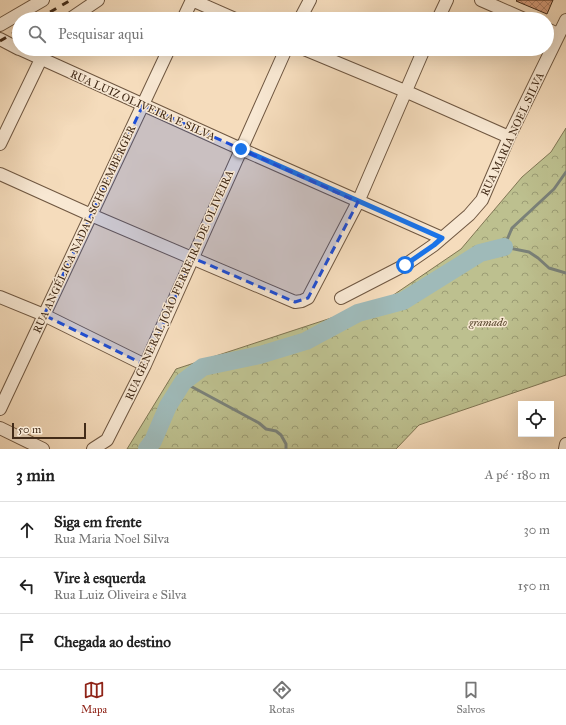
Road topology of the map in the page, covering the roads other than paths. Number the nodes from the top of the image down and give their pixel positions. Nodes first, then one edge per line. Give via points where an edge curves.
1 (43, 0) edge
2 (98, 0) edge
3 (192, 0) edge
4 (310, 0) edge
5 (447, 0) edge
6 (481, 0) edge
7 (509, 5) edge
8 (22, 12) edge
9 (80, 12) edge
10 (186, 12) edge
11 (219, 12) edge
12 (304, 12) edge
13 (441, 12) edge
14 (516, 12) edge
15 (12, 18) edge
16 (566, 20) edge
17 (0, 25) edge
18 (554, 32) edge
19 (558, 34) junction
20 (0, 39) edge
21 (554, 42) edge
22 (12, 44) edge
23 (34, 56) edge
24 (166, 56) edge
25 (283, 56) edge
26 (321, 56) edge
27 (421, 56) edge
28 (548, 56) edge
29 (41, 60) junction
30 (405, 91) junction
31 (143, 105) junction
32 (509, 137) junction
33 (0, 144) edge
34 (241, 149) junction
35 (0, 174) edge
36 (358, 202) junction
37 (91, 215) junction
38 (442, 238) junction
39 (193, 258) junction
40 (0, 297) edge
41 (341, 298) dead end
42 (44, 316) junction
43 (144, 365) junction
44 (0, 409) edge
45 (0, 428) edge
46 (566, 444) edge
47 (43, 449) edge
48 (93, 449) edge
49 (565, 449) edge

1 - 8 street
2 - 9 street
3 - 10 street
3 - 11 street
4 - 12 street
5 - 13 street
6 - 7 street
7 - 14 street
15 - 17 street
16 - 19 street, RUA MARIA NOEL SILVA
18 - 19 street
19 - 21 street, RUA MARIA NOEL SILVA
20 - 22 street, RUA LUIZ OLIVEIRA E SILVA
23 - 29 street, RUA LUIZ OLIVEIRA E SILVA
24 - 31 street, RUA ANGÉLICA NADAL SCHOEMBERGER
25 - 34 street, RUA GENERAL JOÃO FERREIRA DE OLIVEIRA
26 - 30 street
27 - 30 street
28 - 32 street, RUA MARIA NOEL SILVA
29 - 31 street, RUA LUIZ OLIVEIRA E SILVA
29 - 33 street
30 - 32 street
30 - 36 street
31 - 34 street, RUA LUIZ OLIVEIRA E SILVA
31 - 37 street, RUA ANGÉLICA NADAL SCHOEMBERGER
32 - 38 street, RUA MARIA NOEL SILVA via 482,200
34 - 36 street, RUA LUIZ OLIVEIRA E SILVA
34 - 39 street, RUA GENERAL JOÃO FERREIRA DE OLIVEIRA
35 - 37 street
36 - 38 street, RUA LUIZ OLIVEIRA E SILVA
36 - 39 street via 308,298 302,301 295,302
37 - 39 street
37 - 42 street, RUA ANGÉLICA NADAL SCHOEMBERGER
38 - 41 street, RUA MARIA NOEL SILVA via 405,265
39 - 43 street, RUA GENERAL JOÃO FERREIRA DE OLIVEIRA
40 - 42 street
42 - 43 street
42 - 44 street, RUA ANGÉLICA NADAL SCHOEMBERGER
43 - 48 street, RUA GENERAL JOÃO FERREIRA DE OLIVEIRA via 107,440
45 - 47 street
46 - 49 street

